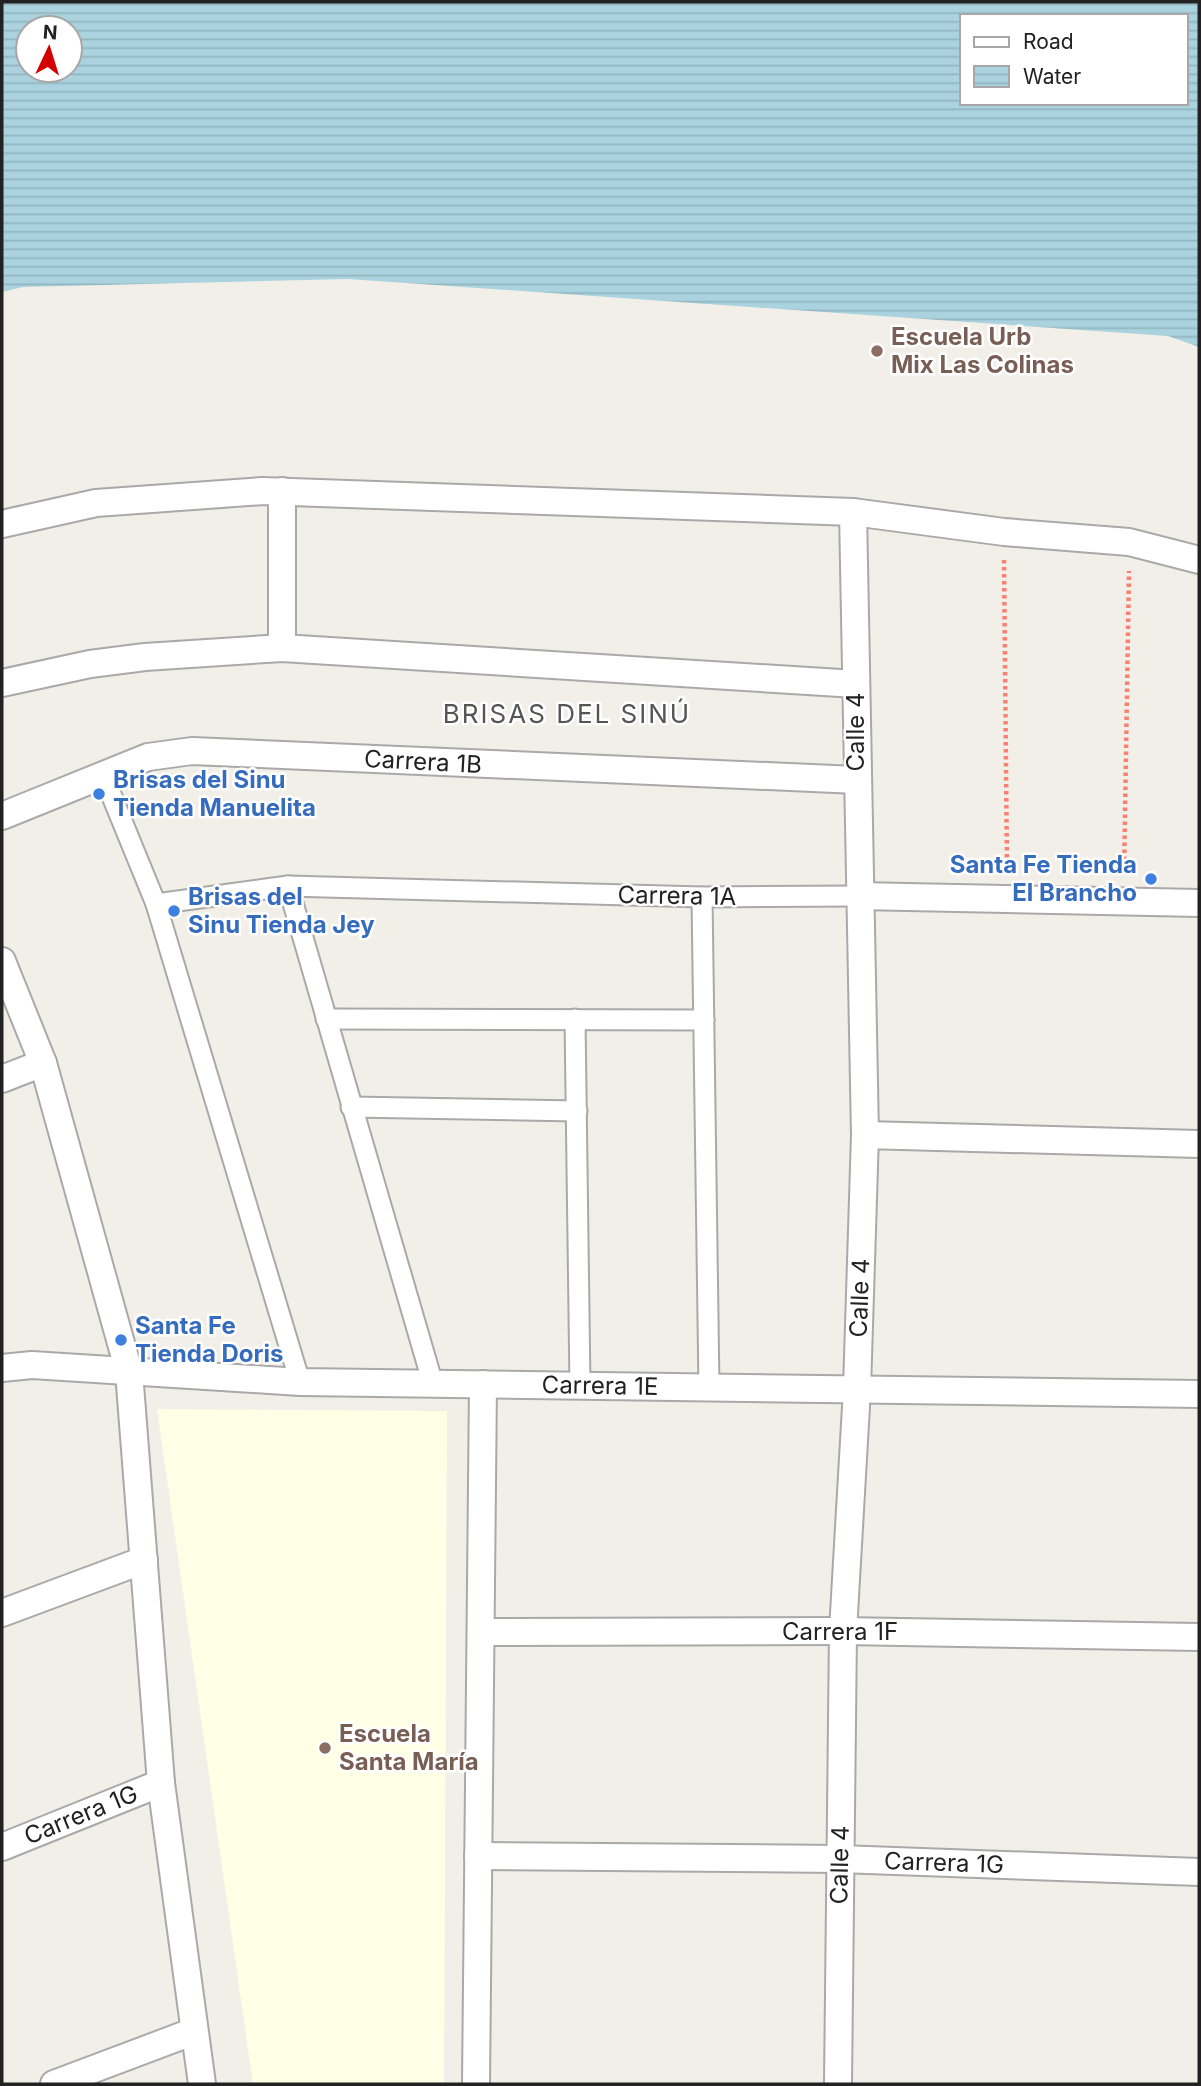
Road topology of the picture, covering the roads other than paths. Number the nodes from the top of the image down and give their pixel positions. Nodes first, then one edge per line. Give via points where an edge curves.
1 (282, 491) junction
2 (853, 512) junction
3 (2, 524) edge
4 (1199, 560) edge
5 (282, 648) junction
6 (2, 683) edge
7 (856, 684) junction
8 (104, 777) junction
9 (856, 780) junction
10 (2, 816) edge
11 (288, 886) junction
12 (858, 896) junction
13 (702, 897) junction
14 (1199, 903) edge
15 (156, 904) junction
16 (2, 961) edge
17 (326, 1019) junction
18 (575, 1020) junction
19 (704, 1020) junction
20 (43, 1063) junction
21 (2, 1079) edge
22 (351, 1107) junction
23 (577, 1111) junction
24 (865, 1135) junction
25 (1199, 1144) edge
26 (2, 1368) edge
27 (129, 1372) junction
28 (300, 1382) junction
29 (433, 1384) junction
30 (483, 1384) junction
31 (580, 1386) junction
32 (709, 1388) junction
33 (857, 1389) junction
34 (1199, 1394) edge
35 (144, 1560) junction
36 (2, 1613) edge
37 (843, 1631) junction
38 (481, 1632) junction
39 (1199, 1637) edge
40 (161, 1783) junction
41 (2, 1847) edge
42 (478, 1856) junction
43 (840, 1859) junction
44 (1199, 1872) edge
45 (192, 2032) junction
46 (54, 2084) edge
47 (202, 2084) edge
48 (476, 2084) edge
49 (838, 2084) edge

1 - 2 street
1 - 3 street via 96,503
1 - 5 street
2 - 4 street via 1129,542
2 - 7 street, Calle 4
5 - 6 street via 145,657
5 - 7 street
7 - 9 street, Calle 4
8 - 9 street, Carrera 1B via 148,757 192,751
8 - 10 street, Carrera 1B
8 - 15 street
9 - 12 street, Calle 4
11 - 13 street, Carrera 1A
11 - 15 street, Carrera 1A
11 - 17 street
12 - 13 street, Carrera 1A
12 - 14 street, Carrera 1A
12 - 24 street, Calle 4
13 - 19 street
15 - 28 street
16 - 20 street
17 - 18 street
17 - 22 street
18 - 19 street
18 - 23 street
19 - 32 street
20 - 21 street
20 - 27 street
22 - 23 street
22 - 29 street
23 - 31 street
24 - 25 street
24 - 33 street, Calle 4
26 - 27 street, Carrera 1E
27 - 28 street, Carrera 1E
27 - 35 street
28 - 29 street, Carrera 1E
29 - 30 street, Carrera 1E
30 - 31 street, Carrera 1E
30 - 38 street
31 - 32 street, Carrera 1E
32 - 33 street, Carrera 1E
33 - 34 street, Carrera 1E
33 - 37 street, Calle 4
35 - 36 street
35 - 40 street
37 - 38 street, Carrera 1F
37 - 39 street, Carrera 1F
37 - 43 street, Calle 4
38 - 42 street
40 - 41 street, Carrera 1G
40 - 45 street
42 - 43 street, Carrera 1G
42 - 48 street
43 - 44 street, Carrera 1G
43 - 49 street, Calle 4
45 - 46 street
45 - 47 street

